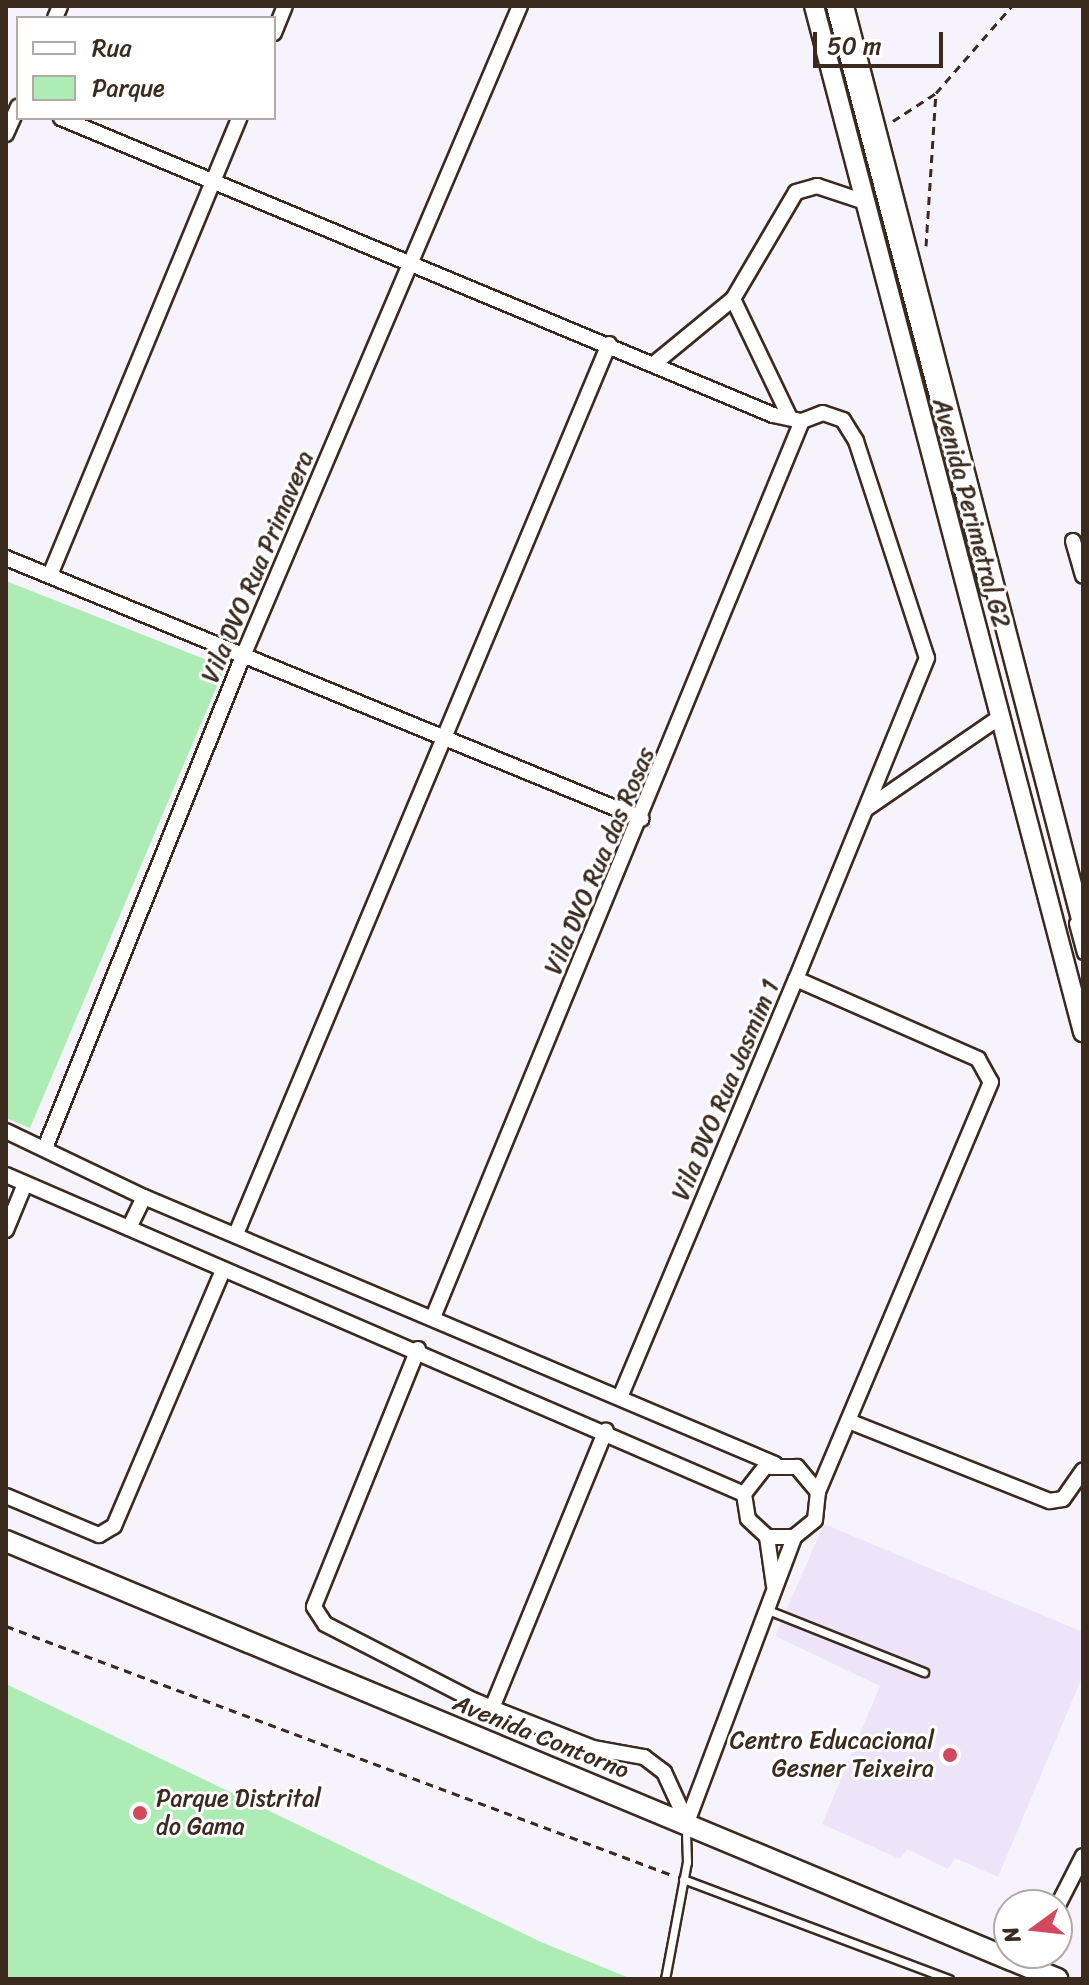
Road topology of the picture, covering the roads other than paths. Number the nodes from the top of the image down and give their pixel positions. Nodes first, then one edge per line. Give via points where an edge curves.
1 (285, 6) edge
2 (520, 6) edge
3 (814, 6) edge
4 (832, 6) edge
5 (844, 6) edge
6 (276, 28) edge
7 (16, 112) edge
8 (66, 120) edge
9 (238, 120) edge
10 (6, 134) edge
11 (214, 179) junction
12 (865, 202) junction
13 (411, 263) junction
14 (733, 299) junction
15 (609, 344) junction
16 (655, 363) junction
17 (796, 420) junction
18 (1083, 547) edge
19 (6, 558) edge
20 (50, 575) junction
21 (1083, 576) edge
22 (243, 656) junction
23 (1000, 717) junction
24 (442, 736) junction
25 (1037, 793) junction
26 (865, 809) junction
27 (642, 819) junction
28 (1083, 927) edge
29 (1083, 953) edge
30 (796, 979) junction
31 (1083, 1032) edge
32 (6, 1131) edge
33 (45, 1148) junction
34 (6, 1175) edge
35 (25, 1184) junction
36 (144, 1197) junction
37 (129, 1228) junction
38 (6, 1230) edge
39 (236, 1234) junction
40 (223, 1270) junction
41 (434, 1315) junction
42 (418, 1349) junction
43 (621, 1395) junction
44 (851, 1422) junction
45 (606, 1430) junction
46 (775, 1464) junction
47 (1083, 1470) edge
48 (818, 1492) junction
49 (744, 1494) junction
50 (6, 1496) edge
51 (767, 1537) junction
52 (794, 1537) junction
53 (6, 1541) edge
54 (775, 1590) junction
55 (768, 1610) junction
56 (924, 1672) dead end
57 (492, 1708) junction
58 (686, 1822) junction
59 (1083, 1856) edge
60 (683, 1879) junction
61 (1066, 1889) edge
62 (993, 1945) edge
63 (665, 1979) edge
64 (949, 1979) edge

1 - 6 street
2 - 13 street, Vila DVO Rua Primavera
3 - 12 street, Avenida Perimetral G2
4 - 25 street
5 - 25 street, Avenida Perimetral G2 via 914,271
7 - 10 street
8 - 11 street
9 - 11 street
11 - 13 street
11 - 20 street
12 - 14 street via 817,186 796,192
12 - 23 street, Avenida Perimetral G2
13 - 15 street
13 - 22 street, Vila DVO Rua Primavera
14 - 16 street
14 - 17 street
15 - 16 street
15 - 24 street
16 - 17 street
17 - 26 street via 834,415 856,441 927,658
17 - 27 street, Vila DVO Rua das Rosas
18 - 21 street via 1073,541
19 - 20 street
20 - 22 street
22 - 24 street
22 - 33 street, Vila DVO Rua Primavera
23 - 25 street, Avenida Perimetral G2
23 - 26 street
24 - 27 street
24 - 39 street
25 - 28 street, Avenida Perimetral G2
25 - 29 street
25 - 31 street, Avenida Perimetral G2
26 - 30 street
27 - 41 street, Vila DVO Rua das Rosas
30 - 43 street, Vila DVO Rua Jasmim 1
30 - 44 street, Vila DVO Rua Jasmim 1 via 978,1059 991,1072
32 - 33 street
33 - 36 street
34 - 35 street
35 - 37 street
35 - 38 street
36 - 37 street
36 - 39 street
37 - 40 street
39 - 41 street
40 - 42 street
40 - 50 street via 114,1526 99,1535
41 - 43 street
42 - 45 street
42 - 57 street via 314,1607 325,1624
43 - 46 street
44 - 47 street via 1050,1501 1063,1499
44 - 48 street, Vila DVO Rua Jasmim 1
45 - 49 street
45 - 57 street
46 - 48 street via 807,1473
46 - 49 street via 755,1474
48 - 52 street via 815,1520
49 - 51 street via 748,1519
51 - 52 street
51 - 54 street
52 - 54 street
53 - 58 main road, Avenida Contorno
54 - 55 street
55 - 56 lane
55 - 58 street
57 - 58 street via 593,1748 644,1757 664,1772
58 - 60 lane
58 - 62 main road, Avenida Contorno
59 - 61 street
60 - 63 lane
60 - 64 lane

